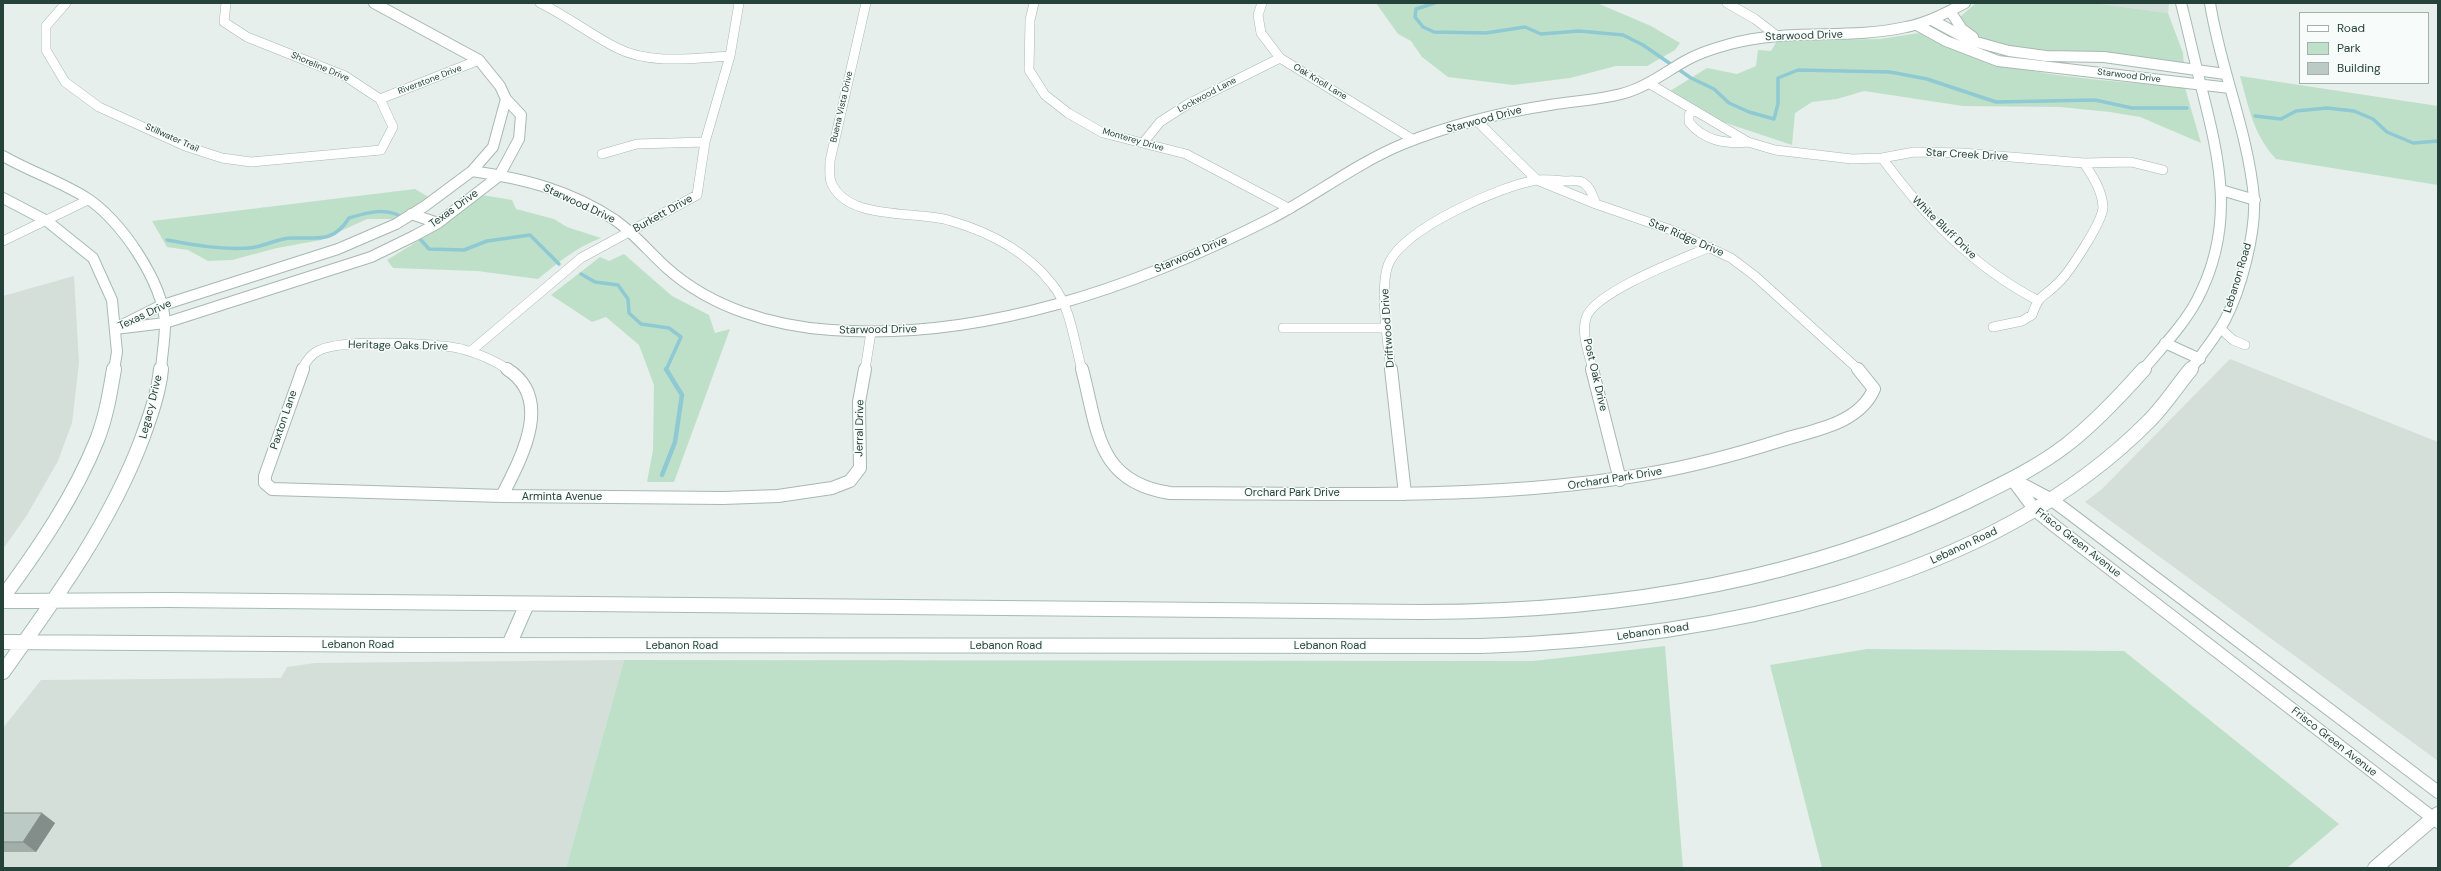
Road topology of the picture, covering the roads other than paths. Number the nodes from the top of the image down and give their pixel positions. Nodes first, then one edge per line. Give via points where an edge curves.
1 (66, 3) edge
2 (226, 3) edge
3 (374, 3) edge
4 (540, 3) edge
5 (739, 3) edge
6 (866, 3) edge
7 (1034, 3) edge
8 (1262, 3) edge
9 (1728, 3) edge
10 (1965, 3) edge
11 (2181, 3) edge
12 (2210, 3) edge
13 (1950, 11) junction
14 (1932, 20) junction
15 (1917, 25) junction
16 (1777, 36) junction
17 (1981, 44) junction
18 (1973, 53) junction
19 (2026, 53) junction
20 (730, 56) junction
21 (1280, 58) junction
22 (479, 60) junction
23 (2029, 66) junction
24 (2197, 70) junction
25 (2225, 74) junction
26 (1650, 84) junction
27 (2201, 84) junction
28 (2230, 88) junction
29 (380, 99) junction
30 (506, 99) junction
31 (1693, 110) junction
32 (1477, 121) junction
33 (1412, 140) junction
34 (705, 142) junction
35 (1748, 142) junction
36 (1143, 143) junction
37 (602, 154) dead end
38 (3, 156) edge
39 (1882, 158) junction
40 (2084, 163) junction
41 (2162, 170) dead end
42 (472, 171) junction
43 (499, 176) junction
44 (1537, 180) junction
45 (2221, 190) junction
46 (3, 198) edge
47 (88, 200) junction
48 (2255, 200) junction
49 (850, 203) joint
50 (1596, 204) junction
51 (1290, 209) junction
52 (411, 214) junction
53 (48, 221) junction
54 (438, 223) junction
55 (631, 232) junction
56 (371, 236) junction
57 (3, 241) edge
58 (1710, 247) junction
59 (380, 252) junction
60 (273, 270) junction
61 (279, 287) junction
62 (1063, 300) junction
63 (2037, 300) junction
64 (160, 306) junction
65 (165, 323) junction
66 (1993, 327) dead end
67 (1283, 328) dead end
68 (1386, 328) junction
69 (2220, 328) junction
70 (114, 329) junction
71 (871, 332) junction
72 (2165, 343) junction
73 (2245, 345) dead end
74 (472, 351) junction
75 (311, 355) joint
76 (2200, 359) junction
77 (1874, 389) joint
78 (855, 476) joint
79 (2012, 479) junction
80 (1620, 480) junction
81 (267, 487) joint
82 (1404, 494) junction
83 (502, 497) junction
84 (2052, 500) junction
85 (2035, 510) junction
86 (3, 597) edge
87 (54, 600) junction
88 (3, 601) edge
89 (527, 604) junction
90 (3, 642) edge
91 (24, 642) junction
92 (509, 646) junction
93 (3, 672) edge
94 (2438, 792) edge
95 (2436, 818) edge
96 (2375, 868) edge

1 - 29 street, Stillwater Trail via 46,26 46,50 65,82 99,107 185,146 222,158 251,162 381,150 393,127
2 - 29 street, Shoreline Drive via 224,22 247,36 346,76
3 - 22 main road, Texas Drive
4 - 20 street via 568,17 618,49 644,56 676,59
5 - 20 street, Burkett Drive
6 - 49 street, Buena Vista Drive via 829,169 833,190
7 - 36 street, Monterey Drive via 1030,20 1030,70 1045,95 1068,113 1103,132
8 - 21 street, Oak Knoll Lane via 1258,15 1261,33
9 - 16 street
10 - 13 main road, Starwood Drive
11 - 24 main road
12 - 25 main road, Lebanon Road via 2214,33
13 - 14 main road, Starwood Drive
13 - 17 main road via 1962,29
14 - 15 main road, Starwood Drive
14 - 17 main road, Starwood Drive via 1949,32
15 - 16 main road, Starwood Drive via 1881,33
15 - 18 main road, Starwood Drive via 1935,37
16 - 26 main road, Starwood Drive via 1744,40 1689,58
17 - 18 main road
17 - 19 main road, Starwood Drive
18 - 23 main road, Starwood Drive via 1998,61
19 - 23 main road
19 - 24 main road, Starwood Drive via 2103,57
20 - 34 street, Burkett Drive
21 - 33 street, Oak Knoll Lane
21 - 36 street, Lockwood Lane via 1188,104 1160,122
22 - 29 street, Riverstone Drive
22 - 30 main road, Texas Drive via 500,86
23 - 27 main road, Starwood Drive
24 - 25 main road, Starwood Drive
24 - 27 main road
25 - 28 main road, Lebanon Road
26 - 31 street, Star Creek Drive
26 - 32 main road, Starwood Drive via 1625,94 1511,112
27 - 28 main road, Starwood Drive
27 - 45 main road via 2217,140
28 - 48 main road, Lebanon Road via 2243,134
30 - 42 main road, Texas Drive via 493,147
30 - 43 main road, Texas Drive via 521,115 519,139
31 - 35 street, Star Creek Drive
31 - 35 street, Star Creek Drive via 1689,115 1689,122 1703,134 1723,142
32 - 33 main road, Starwood Drive
32 - 44 street, Star Ridge Drive
33 - 51 main road, Starwood Drive via 1333,180
34 - 37 street via 638,144
34 - 55 street, Burkett Drive via 697,195
35 - 39 street, Star Creek Drive via 1775,150 1816,156
36 - 51 street, Monterey Drive via 1186,154
38 - 47 main road, Legacy Drive via 74,189
39 - 40 street, Star Creek Drive via 1935,152
39 - 63 street, White Bluff Drive via 1903,187 1954,242 1988,270
40 - 41 street, Star Creek Drive via 2131,162
40 - 63 street via 2100,189 2103,209 2079,258 2058,284
42 - 43 main road, Starwood Drive
42 - 52 main road, Texas Drive
43 - 54 main road, Texas Drive
43 - 55 main road, Starwood Drive via 527,180 590,206
44 - 50 street, Star Ridge Drive
44 - 50 street, Driftwood Drive via 1580,181 1589,187
44 - 68 street, Driftwood Drive via 1495,192 1461,207 1400,247 1389,262 1386,277
45 - 48 main road
45 - 72 main road via 2221,214 2206,277 2196,301
46 - 53 main road
47 - 53 street
47 - 64 main road, Legacy Drive via 109,215 145,264
48 - 69 main road, Lebanon Road via 2253,226 2241,271 2228,315
49 - 62 street, Orchard Park Drive via 873,211 949,220 992,237 1010,246 1034,264 1051,281
50 - 58 street, Star Ridge Drive via 1674,231
51 - 62 main road, Starwood Drive via 1194,255 1126,281
52 - 54 main road
52 - 56 main road, Texas Drive
53 - 57 street
53 - 70 main road via 93,258 112,300
54 - 59 main road, Texas Drive
55 - 71 main road, Starwood Drive via 678,277 702,294 724,304 790,324
55 - 74 street, Burkett Drive via 570,266
56 - 59 main road via 382,243
56 - 60 main road, Texas Drive
58 - 77 street, Star Ridge Drive via 1732,258 1755,276 1856,366
58 - 80 street, Post Oak Drive via 1622,288 1589,310 1585,322 1585,339
59 - 61 main road, Texas Drive
60 - 61 main road
60 - 64 main road, Texas Drive
61 - 65 main road, Texas Drive
62 - 71 main road, Starwood Drive via 946,326
62 - 82 street, Orchard Park Drive via 1104,452 1116,471 1132,482 1151,491 1170,492
63 - 66 street via 2032,315 2022,321
64 - 65 main road, Legacy Drive
64 - 70 main road, Texas Drive
65 - 70 main road, Texas Drive
65 - 87 main road, Legacy Drive via 159,380 141,444 119,495
67 - 68 street
68 - 82 street, Driftwood Drive
69 - 73 street via 2233,340
69 - 76 main road, Lebanon Road
70 - 86 main road via 117,352 109,399 97,440 52,529
71 - 78 street, Jerral Drive via 859,402 860,461
72 - 76 main road
72 - 79 main road via 2128,388 2073,440
74 - 75 street, Heritage Oaks Drive via 436,345 349,346 325,348
74 - 83 street, Heritage Oaks Drive via 512,371 521,382 530,403 532,417 528,440
75 - 81 street, Paxton Lane via 303,365 269,464 265,476
76 - 84 main road, Lebanon Road via 2162,410 2092,470
77 - 80 street, Orchard Park Drive via 1871,400 1862,410 1794,437 1716,460
78 - 83 street, Arminta Avenue via 850,482 832,488 755,497
79 - 84 street, Frisco Green Avenue
79 - 85 street, Frisco Green Avenue
79 - 89 main road via 1899,534 1798,567 1678,592 1560,607 1498,611 1376,612
80 - 82 street, Orchard Park Drive via 1515,491
81 - 83 street, Arminta Avenue via 300,492
84 - 85 main road, Lebanon Road
84 - 94 street, Frisco Green Avenue
85 - 92 main road, Lebanon Road via 1987,537 1916,568 1843,591 1757,614 1652,633 1563,643 1465,646
85 - 95 street, Frisco Green Avenue
87 - 88 main road
87 - 89 main road
87 - 91 main road, Legacy Drive
89 - 92 main road
90 - 91 main road, Lebanon Road
91 - 92 main road, Lebanon Road
91 - 93 main road, Legacy Drive
95 - 96 main road

